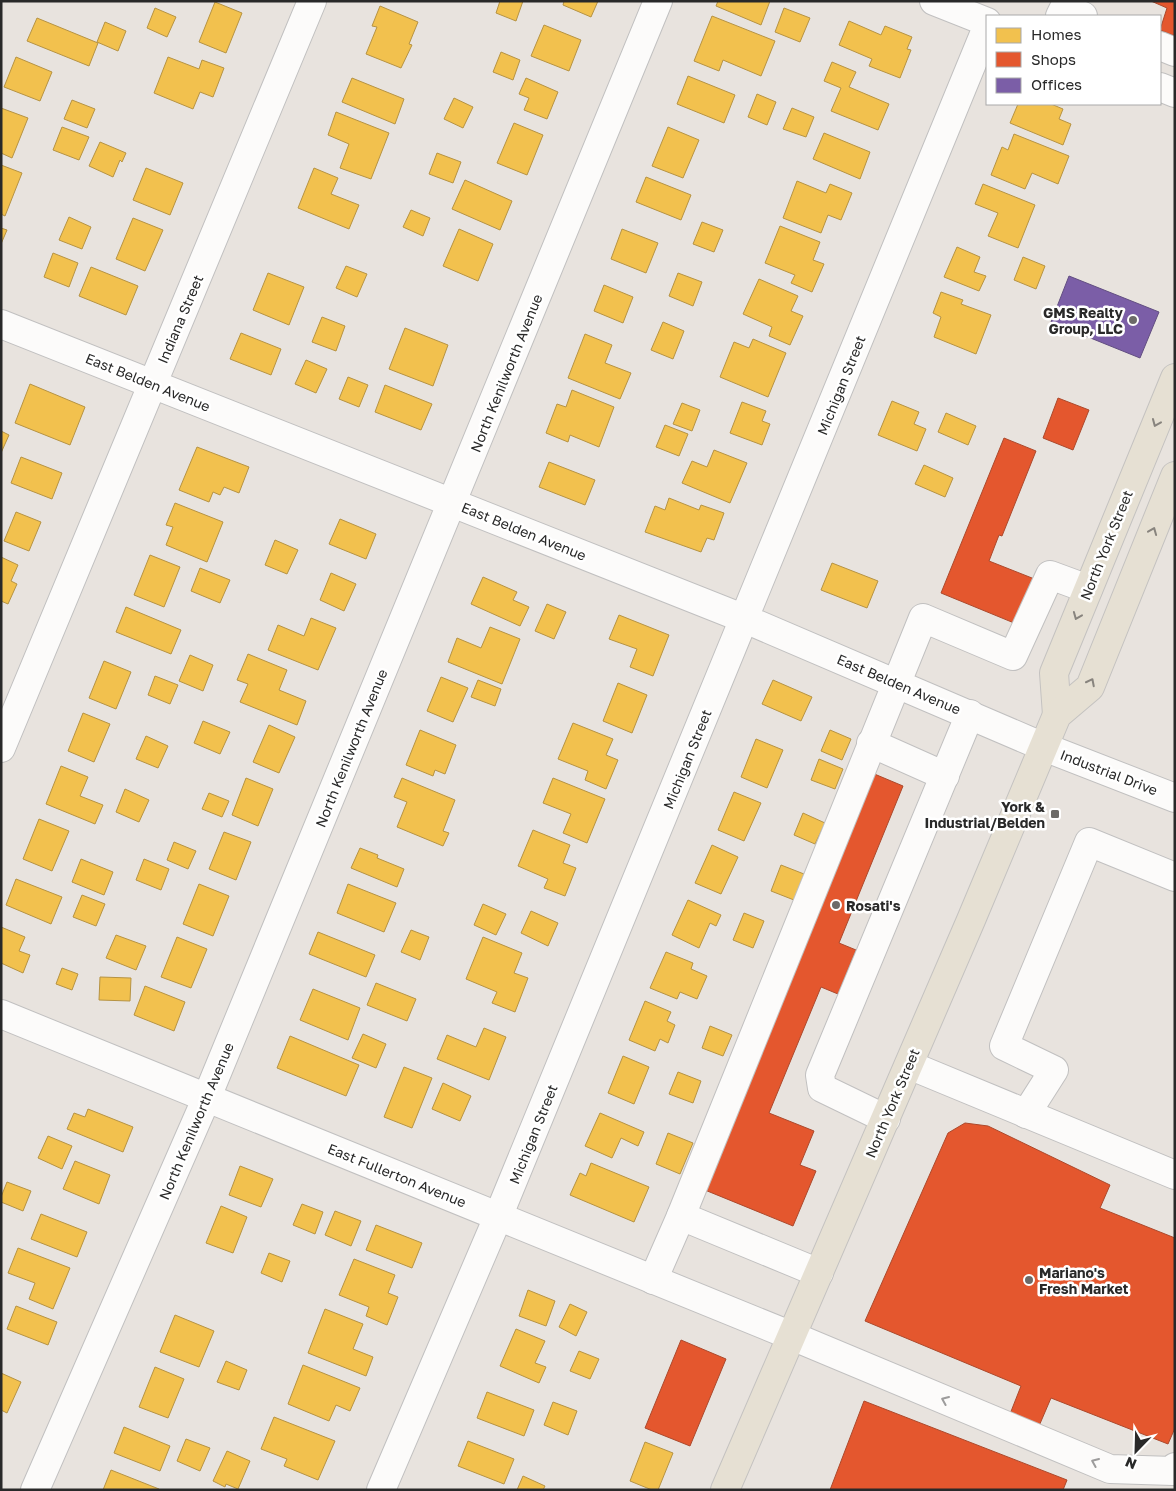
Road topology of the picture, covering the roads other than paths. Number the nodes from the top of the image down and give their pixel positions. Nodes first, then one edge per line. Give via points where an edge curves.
1 (312, 1) edge
2 (658, 1) edge
3 (934, 1) edge
4 (998, 1) edge
5 (992, 15) edge
6 (986, 22) edge
7 (986, 28) edge
8 (1161, 46) edge
9 (1175, 52) edge
10 (1161, 87) edge
11 (1175, 93) edge
12 (1, 324) edge
13 (1175, 378) edge
14 (152, 384) junction
15 (1175, 476) edge
16 (452, 503) junction
17 (1088, 589) junction
18 (745, 619) junction
19 (896, 683) junction
20 (970, 714) junction
21 (1057, 716) junction
22 (872, 743) junction
23 (1044, 747) junction
24 (1, 748) edge
25 (945, 776) junction
26 (1175, 798) edge
27 (1175, 876) edge
28 (1, 1014) edge
29 (909, 1065) junction
30 (207, 1097) junction
31 (1026, 1114) junction
32 (886, 1119) junction
33 (1175, 1175) edge
34 (681, 1216) junction
35 (498, 1217) junction
36 (819, 1273) junction
37 (653, 1280) junction
38 (792, 1336) junction
39 (1175, 1467) edge
40 (36, 1490) edge
41 (382, 1490) edge
42 (726, 1490) edge

1 - 14 street, Indiana Street
2 - 16 street, North Kenilworth Avenue
3 - 6 street
4 - 5 street
7 - 18 street, Michigan Street
8 - 9 street
10 - 11 street
12 - 14 street, East Belden Avenue
13 -> 17 main road, North York Street
14 - 16 street, East Belden Avenue
14 - 24 street, Indiana Street
21 -> 15 main road, North York Street via 1090,687
16 - 18 street, East Belden Avenue
16 - 30 street, North Kenilworth Avenue
17 - 19 street via 1050,575 1013,656 922,618
17 -> 21 main road, North York Street via 1054,673
18 - 19 street, East Belden Avenue
18 - 35 street, Michigan Street
19 - 20 street, East Belden Avenue
19 - 22 street
20 - 23 street, East Belden Avenue
20 - 25 street
21 - 23 main road, North York Street
22 - 25 street
22 - 34 street
23 - 26 street, Industrial Drive
23 - 29 main road, North York Street
25 - 32 street via 820,1075 822,1088
27 - 31 street via 1089,842 1004,1046 1054,1070
28 - 30 street, East Fullerton Avenue
29 - 31 street
29 - 32 main road, North York Street
30 - 35 street, East Fullerton Avenue
30 - 40 street, North Kenilworth Avenue
31 - 33 street
32 - 36 main road, North York Street
34 - 36 street
34 - 37 street
35 - 37 street, East Fullerton Avenue
35 - 41 street, Michigan Street
36 - 38 main road, North York Street
37 - 38 street, East Fullerton Avenue
39 -> 38 street, East Fullerton Avenue via 1173,1471 1110,1469
38 - 42 main road, North York Street

